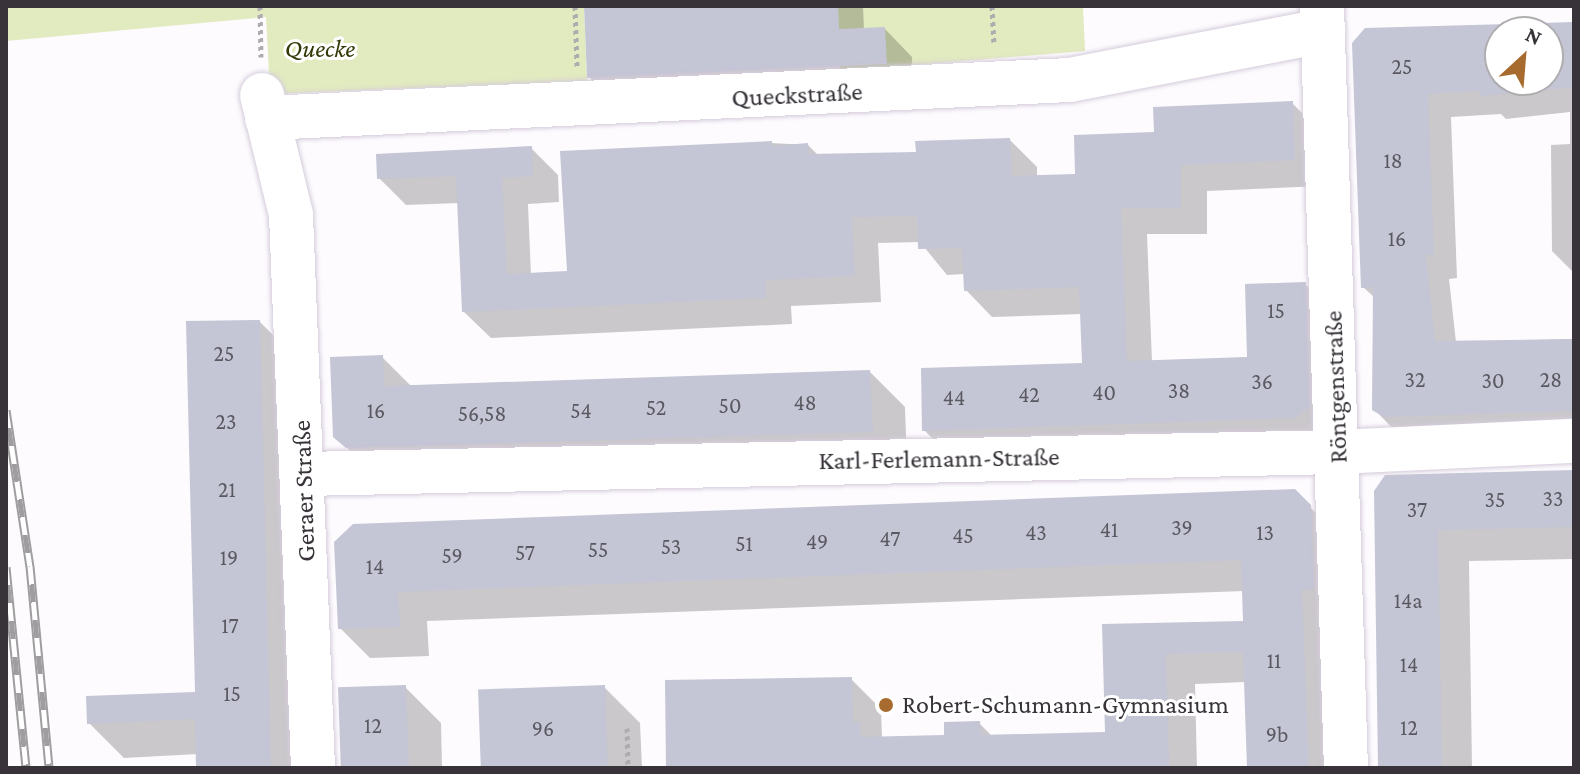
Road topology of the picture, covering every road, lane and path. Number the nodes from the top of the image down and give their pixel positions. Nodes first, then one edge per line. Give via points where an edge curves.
1 (260, 6) edge
2 (575, 6) edge
3 (992, 6) edge
4 (1323, 18) edge
5 (994, 59) dead end
6 (264, 107) junction
7 (578, 107) junction
8 (1574, 441) edge
9 (1338, 452) junction
10 (304, 474) junction
11 (627, 728) dead end
12 (313, 768) edge
13 (628, 768) edge
14 (1346, 768) edge

1 - 6 path
2 - 7 path
3 - 5 path
4 - 7 street, Queckstraße via 1070,80
4 - 9 street, Röntgenstraße
6 - 7 street, Queckstraße
6 - 10 street, Geraer Straße via 291,215
8 - 9 street, Karl-Ferlemann-Straße
9 - 10 street, Karl-Ferlemann-Straße
9 - 14 street, Röntgenstraße
10 - 12 street, Geraer Straße
11 - 13 path

